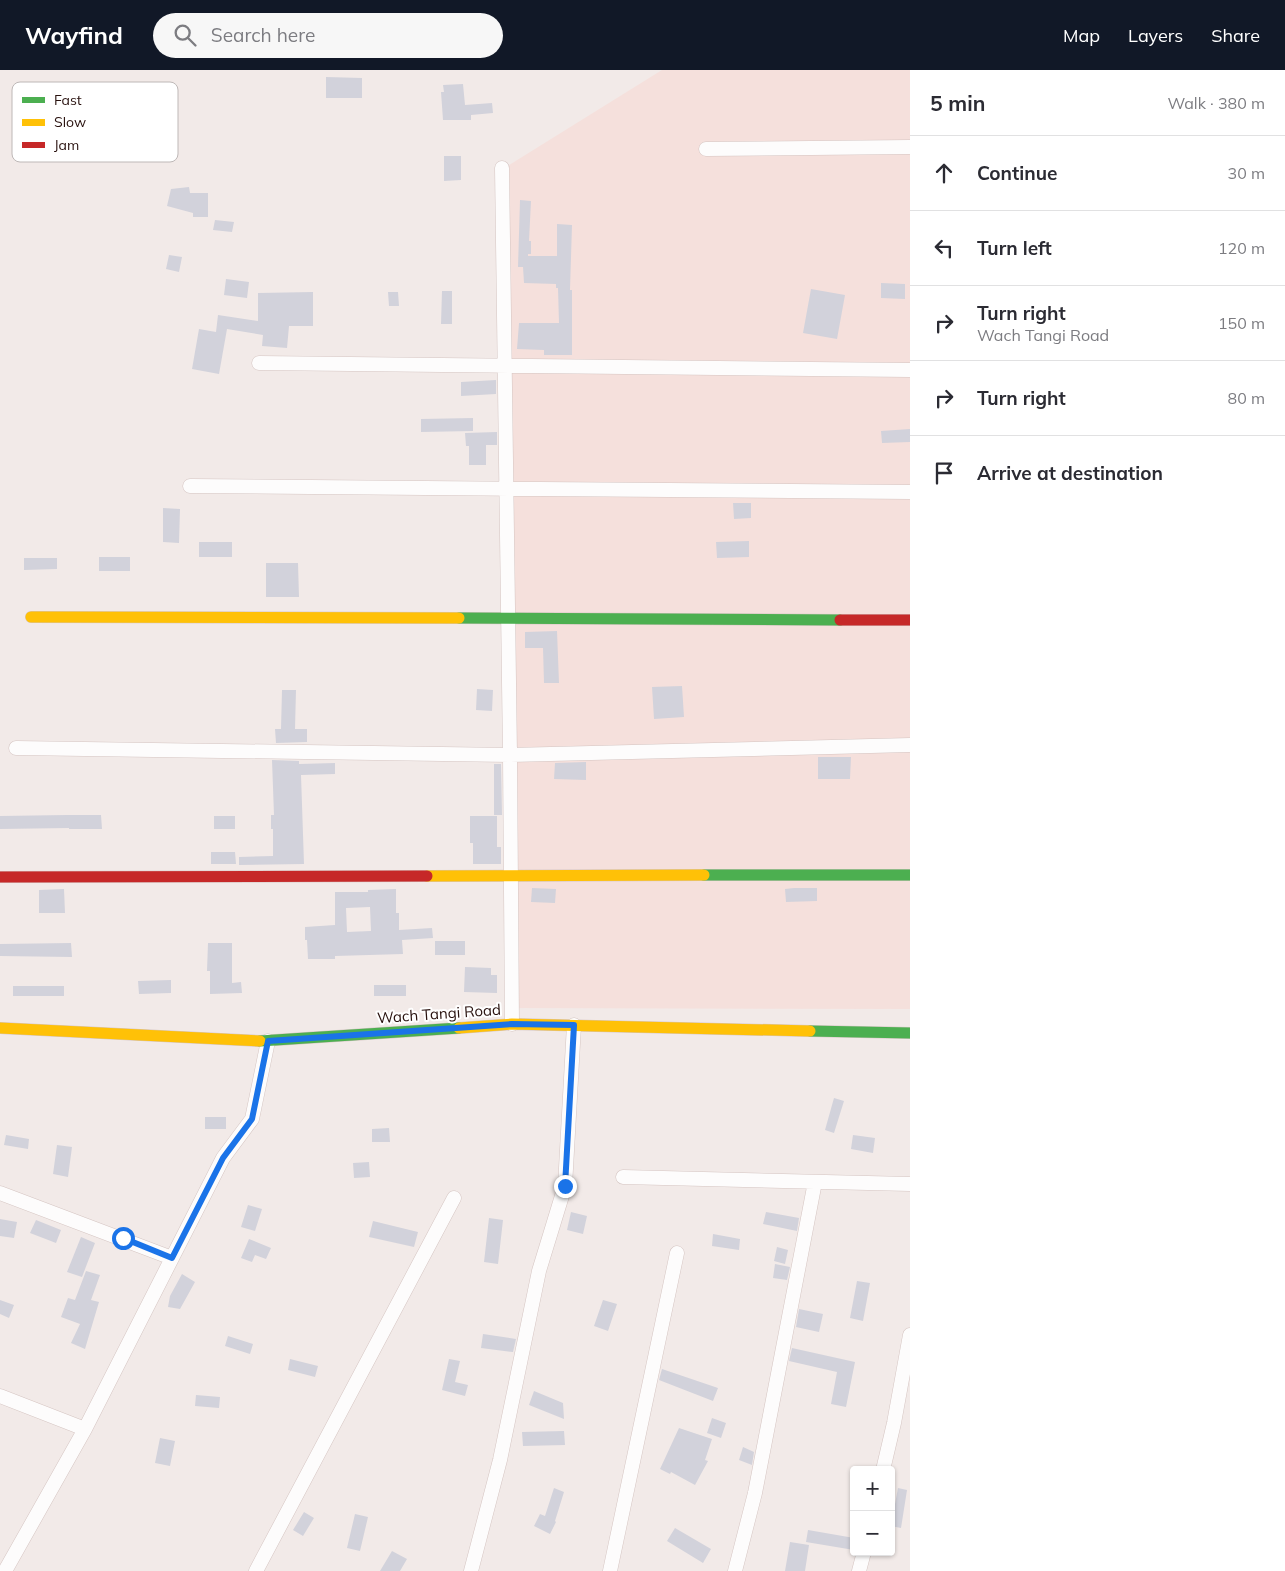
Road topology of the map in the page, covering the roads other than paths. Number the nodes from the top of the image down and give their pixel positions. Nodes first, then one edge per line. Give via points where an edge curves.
1 (910, 147) edge
2 (706, 149) dead end
3 (502, 168) dead end
4 (259, 363) dead end
5 (504, 365) junction
6 (910, 370) edge
7 (190, 486) dead end
8 (506, 489) junction
9 (910, 492) edge
10 (31, 618) dead end
11 (507, 619) junction
12 (910, 620) edge
13 (910, 745) edge
14 (16, 748) dead end
15 (510, 756) junction
16 (910, 875) edge
17 (510, 876) junction
18 (0, 877) edge
19 (512, 1024) junction
20 (574, 1025) junction
21 (0, 1028) edge
22 (910, 1033) edge
23 (268, 1041) junction
24 (623, 1177) dead end
25 (816, 1182) junction
26 (910, 1184) edge
27 (0, 1193) edge
28 (454, 1198) dead end
29 (677, 1253) dead end
30 (172, 1258) junction
31 (910, 1335) edge
32 (0, 1396) edge
33 (85, 1429) junction
34 (884, 1466) edge
35 (863, 1556) edge
36 (5, 1571) edge
37 (256, 1571) edge
38 (471, 1571) edge
39 (610, 1571) edge
40 (735, 1571) edge
41 (859, 1571) edge

1 - 2 street
3 - 5 street
4 - 5 street
5 - 6 street
5 - 8 street
7 - 8 street
8 - 9 street
8 - 11 street
10 - 11 street
11 - 12 street
11 - 15 street
13 - 15 street
14 - 15 street
15 - 17 street
16 - 17 street
17 - 18 street
17 - 19 street
19 - 20 street, Wach Tangi Road
19 - 23 street, Wach Tangi Road
20 - 22 street, Wach Tangi Road
20 - 38 street via 565,1186 539,1271 500,1460
21 - 23 street, Wach Tangi Road
23 - 30 street via 252,1119 223,1158
24 - 25 street
25 - 26 street
25 - 40 street via 755,1493
27 - 30 street
28 - 37 street
29 - 39 street
30 - 33 street
31 - 34 street
32 - 33 street
33 - 36 street
35 - 41 street

